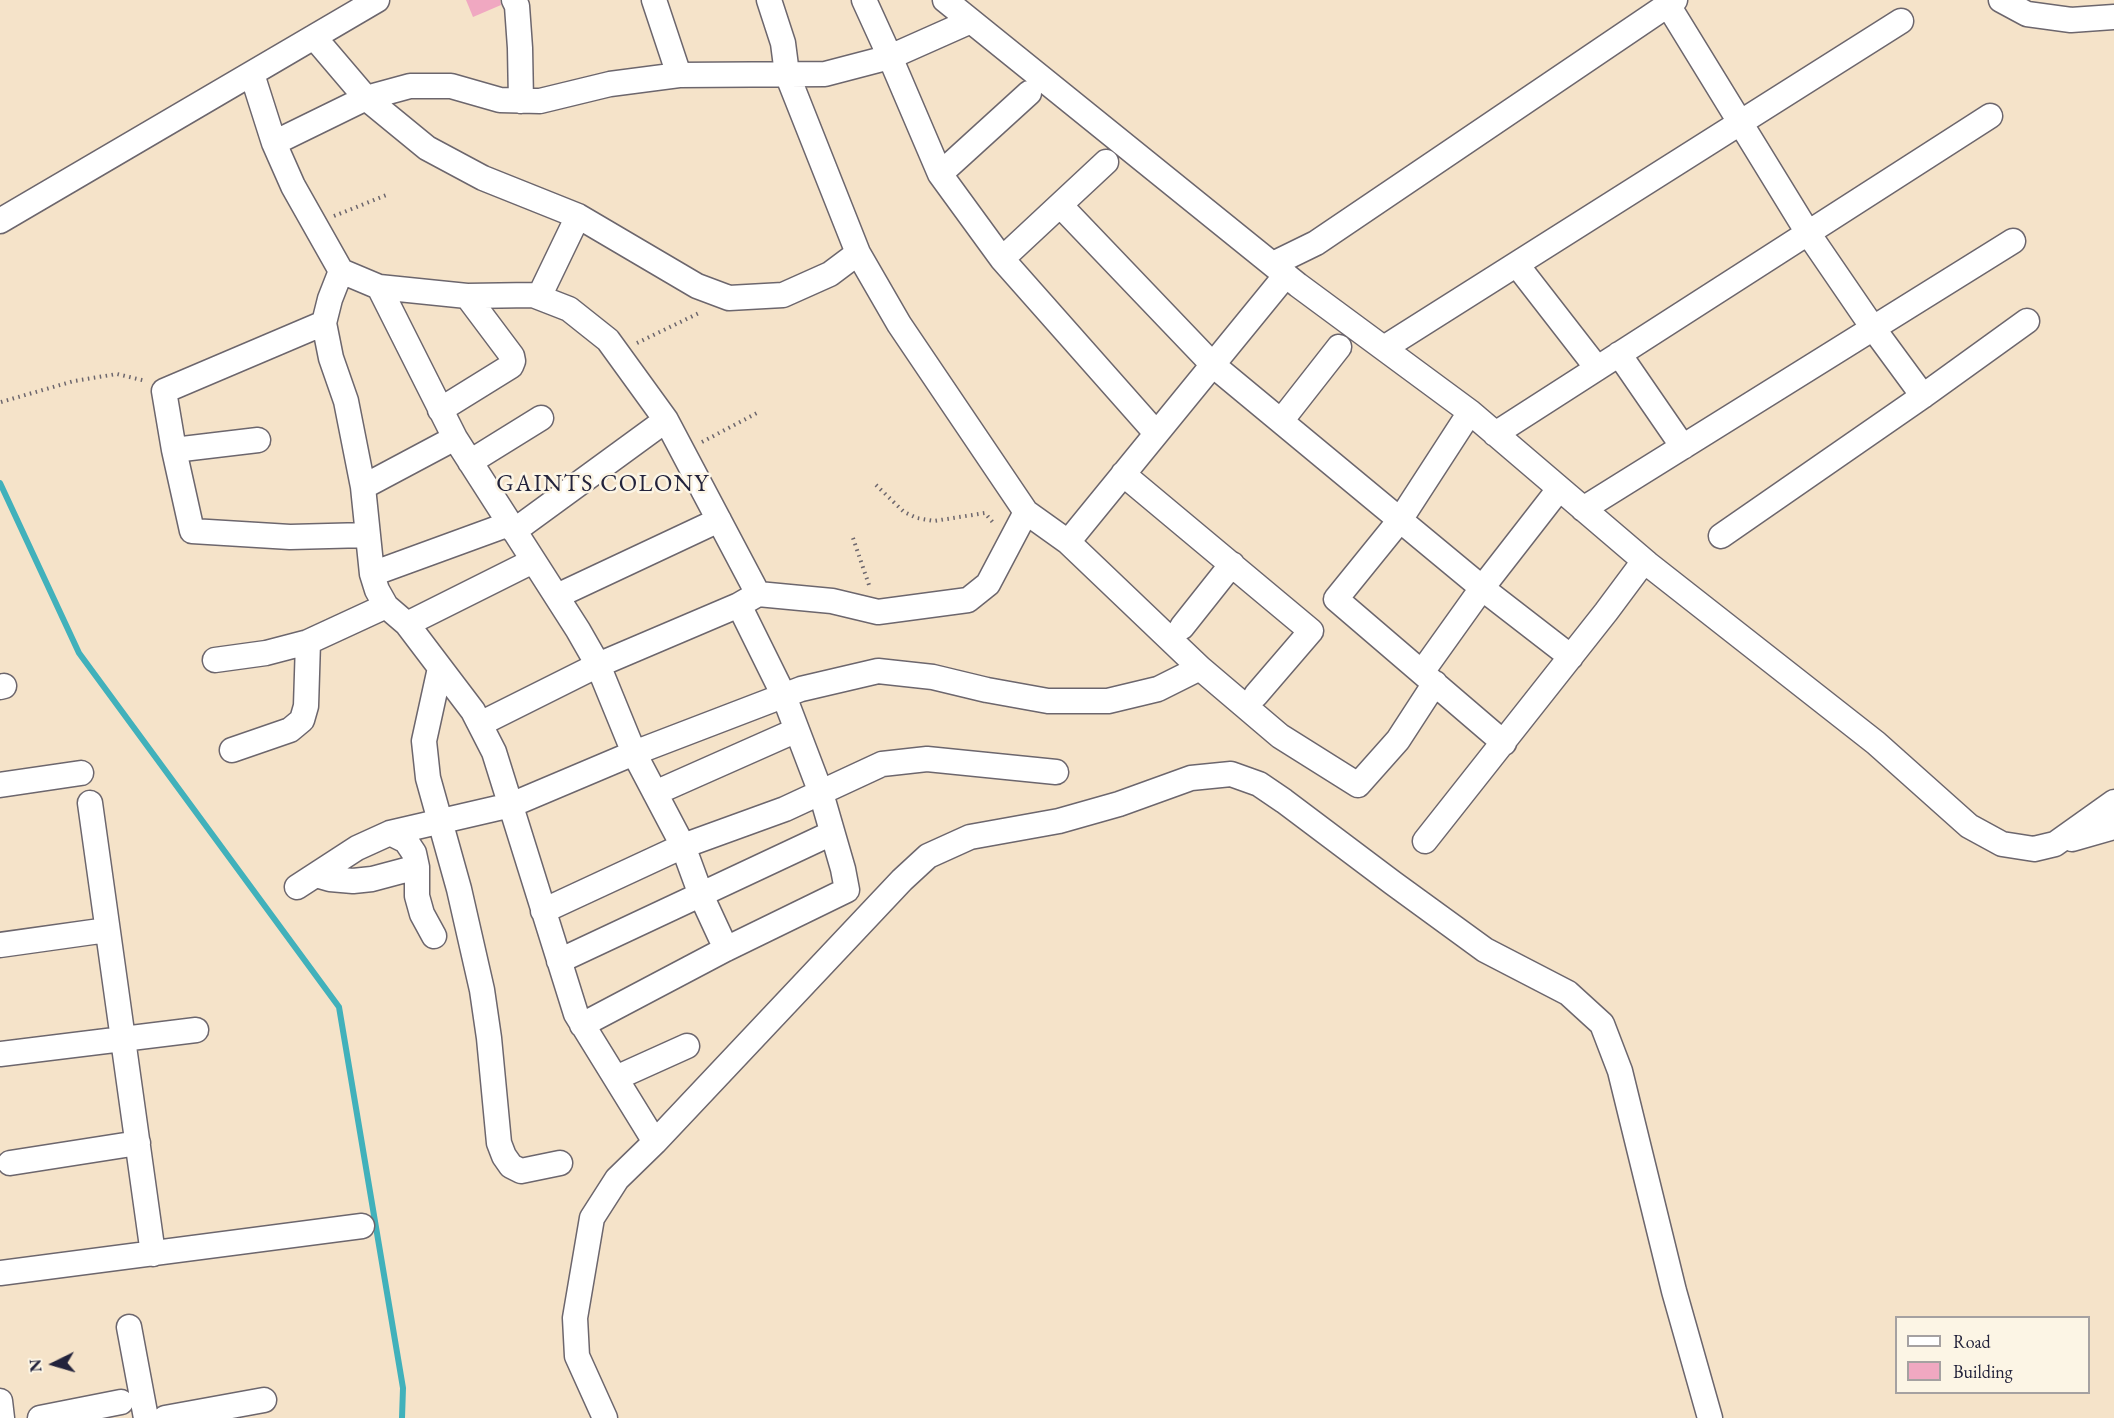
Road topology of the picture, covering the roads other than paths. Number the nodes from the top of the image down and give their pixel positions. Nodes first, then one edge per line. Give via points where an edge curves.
1 (377, 0) edge
2 (514, 0) edge
3 (654, 0) edge
4 (769, 0) edge
5 (864, 0) edge
6 (945, 0) edge
7 (2001, 0) edge
8 (1672, 2) edge
9 (2114, 17) edge
10 (971, 21) junction
11 (1901, 21) dead end
12 (314, 37) junction
13 (890, 57) junction
14 (252, 74) junction
15 (786, 74) junction
16 (679, 75) junction
17 (1029, 93) dead end
18 (366, 98) junction
19 (520, 100) junction
20 (1990, 116) dead end
21 (1741, 123) junction
22 (274, 143) junction
23 (1106, 162) dead end
24 (940, 174) junction
25 (1060, 206) junction
26 (578, 216) junction
27 (0, 221) edge
28 (1808, 233) junction
29 (2013, 241) dead end
30 (858, 253) junction
31 (1002, 259) junction
32 (1517, 265) junction
33 (1279, 270) junction
34 (341, 272) junction
35 (379, 287) junction
36 (466, 296) junction
37 (539, 297) junction
38 (2027, 321) dead end
39 (324, 323) junction
40 (1873, 328) junction
41 (1339, 347) dead end
42 (1384, 348) junction
43 (1619, 354) junction
44 (1213, 365) junction
45 (1597, 368) junction
46 (1923, 396) junction
47 (440, 410) junction
48 (1470, 412) junction
49 (541, 418) dead end
50 (666, 420) junction
51 (1281, 421) junction
52 (1156, 434) junction
53 (1495, 434) junction
54 (455, 438) junction
55 (258, 440) dead end
56 (1683, 447) junction
57 (174, 450) junction
58 (470, 462) junction
59 (1123, 474) junction
60 (363, 488) junction
61 (1559, 489) junction
62 (1583, 509) junction
63 (1026, 512) junction
64 (719, 520) junction
65 (1400, 520) junction
66 (512, 528) junction
67 (367, 535) junction
68 (1721, 536) dead end
69 (1068, 542) junction
70 (533, 561) junction
71 (1644, 561) junction
72 (1232, 564) junction
73 (372, 574) junction
74 (1482, 588) junction
75 (557, 596) junction
76 (748, 600) junction
77 (386, 606) junction
78 (407, 624) junction
79 (1182, 627) dead end
80 (308, 642) junction
81 (1571, 657) junction
82 (215, 660) dead end
83 (597, 665) junction
84 (440, 668) junction
85 (1200, 668) junction
86 (1428, 678) junction
87 (1256, 694) dead end
88 (784, 696) junction
89 (480, 724) junction
90 (797, 730) junction
91 (1504, 742) junction
92 (232, 750) dead end
93 (634, 753) junction
94 (1056, 772) dead end
95 (81, 773) dead end
96 (0, 784) edge
97 (655, 793) junction
98 (821, 793) junction
99 (2114, 802) edge
100 (90, 803) dead end
101 (511, 805) junction
102 (440, 822) junction
103 (2114, 827) edge
104 (832, 832) junction
105 (390, 833) junction
106 (1425, 841) dead end
107 (2055, 844) junction
108 (683, 846) junction
109 (417, 867) junction
110 (701, 895) junction
111 (543, 911) junction
112 (108, 930) junction
113 (434, 936) dead end
114 (0, 945) edge
115 (726, 949) junction
116 (559, 961) junction
117 (582, 1025) junction
118 (196, 1030) dead end
119 (123, 1038) junction
120 (687, 1046) dead end
121 (0, 1054) edge
122 (616, 1078) junction
123 (655, 1142) junction
124 (138, 1143) junction
125 (10, 1163) dead end
126 (560, 1163) dead end
127 (362, 1226) dead end
128 (153, 1254) junction
129 (0, 1274) edge
130 (129, 1327) dead end
131 (264, 1400) dead end
132 (0, 1401) edge
133 (121, 1402) dead end
134 (2, 1418) edge
135 (40, 1418) edge
136 (146, 1418) edge
137 (165, 1418) edge
138 (605, 1418) edge
139 (1710, 1418) edge

1 - 12 street
2 - 19 street via 520,48
3 - 16 street
4 - 15 street via 783,43
5 - 13 street
6 - 10 street
7 - 9 street via 2027,14 2071,20
8 - 21 street
8 - 33 street
10 - 13 street
10 - 33 street
11 - 21 street
12 - 14 street
12 - 18 street
13 - 15 street via 825,74
13 - 24 street
14 - 22 street
14 - 27 street
15 - 16 street
15 - 30 street
16 - 19 street via 610,84 540,101
17 - 24 street
18 - 19 street via 410,86 451,86 500,100
18 - 22 street
18 - 26 street via 427,148 483,178
20 - 28 street
21 - 28 street
21 - 32 street
22 - 34 street via 313,225
23 - 25 street
24 - 31 street
25 - 31 street
25 - 44 street
26 - 30 street via 698,286 729,298 783,295 830,274
26 - 37 street
28 - 40 street
28 - 43 street
29 - 40 street
30 - 63 street via 898,324
31 - 52 street
32 - 42 street
32 - 45 street
33 - 42 street
33 - 44 street
34 - 35 street
34 - 39 street
35 - 36 street
35 - 47 street
36 - 37 street
36 - 47 street via 513,361 511,366
37 - 50 street via 569,309 608,340
38 - 46 street
39 - 57 street via 164,391
39 - 60 street via 346,401
40 - 46 street
40 - 56 street
41 - 51 street
42 - 48 street
43 - 45 street
43 - 56 street
44 - 51 street
44 - 52 street
45 - 53 street
46 - 68 street
47 - 54 street
48 - 53 street
48 - 65 street
49 - 58 street
50 - 64 street
50 - 66 street
51 - 65 street
52 - 59 street
53 - 61 street
54 - 58 street
54 - 60 street
55 - 57 street
56 - 62 street
57 - 67 street via 192,531 290,537
58 - 66 street
59 - 69 street
59 - 72 street
60 - 67 street
61 - 62 street
61 - 74 street
62 - 71 street
63 - 69 street
63 - 76 street via 988,584 968,600 878,612 832,601
64 - 75 street
64 - 76 street
65 - 74 street
65 - 86 street via 1336,599
66 - 70 street
66 - 73 street
67 - 73 street
69 - 85 street
70 - 75 street
70 - 78 street
71 - 81 street
71 - 107 street via 1876,743 1969,826 2002,844 2034,849
72 - 79 street
72 - 87 street via 1311,631
73 - 77 street
74 - 81 street
74 - 86 street
75 - 83 street
76 - 83 street
76 - 88 street
77 - 78 street
77 - 80 street
78 - 84 street
80 - 82 street
80 - 92 street via 302,720 290,730
81 - 91 street
83 - 89 street
83 - 93 street
84 - 89 street
84 - 102 street via 424,741 428,778
85 - 86 street via 1280,736 1358,785 1398,740
85 - 88 street via 1158,688 1108,701 1048,701 933,677 878,671
86 - 91 street
88 - 90 street
88 - 93 street
89 - 101 street via 494,752
90 - 97 street
90 - 98 street
91 - 106 street
93 - 97 street
93 - 101 street
94 - 98 street via 927,759 882,764
95 - 96 street
97 - 108 street
98 - 104 street
98 - 108 street
99 - 107 street
100 - 112 street
101 - 102 street
101 - 111 street
102 - 105 street
102 - 126 street via 482,990 499,1143 511,1166 521,1171
103 - 107 street
104 - 110 street
104 - 115 street via 847,890
105 - 109 street via 406,841
105 - 109 street via 357,848 306,881 372,879
108 - 110 street
108 - 111 street
109 - 113 street via 417,896
110 - 115 street
110 - 116 street
111 - 116 street
112 - 114 street
112 - 119 street
115 - 117 street
116 - 117 street
117 - 122 street
118 - 119 street
119 - 121 street
119 - 124 street
120 - 122 street
122 - 123 street
123 - 138 street via 617,1179 592,1218 581,1277 575,1318 577,1356
123 - 139 street via 928,856 970,837 1059,821 1191,777 1231,774 1258,784 1284,801 1485,950 1568,993 1602,1024 1620,1071
124 - 125 street
124 - 128 street
127 - 128 street
128 - 129 street
130 - 136 street
131 - 137 street
132 - 134 street
133 - 135 street

